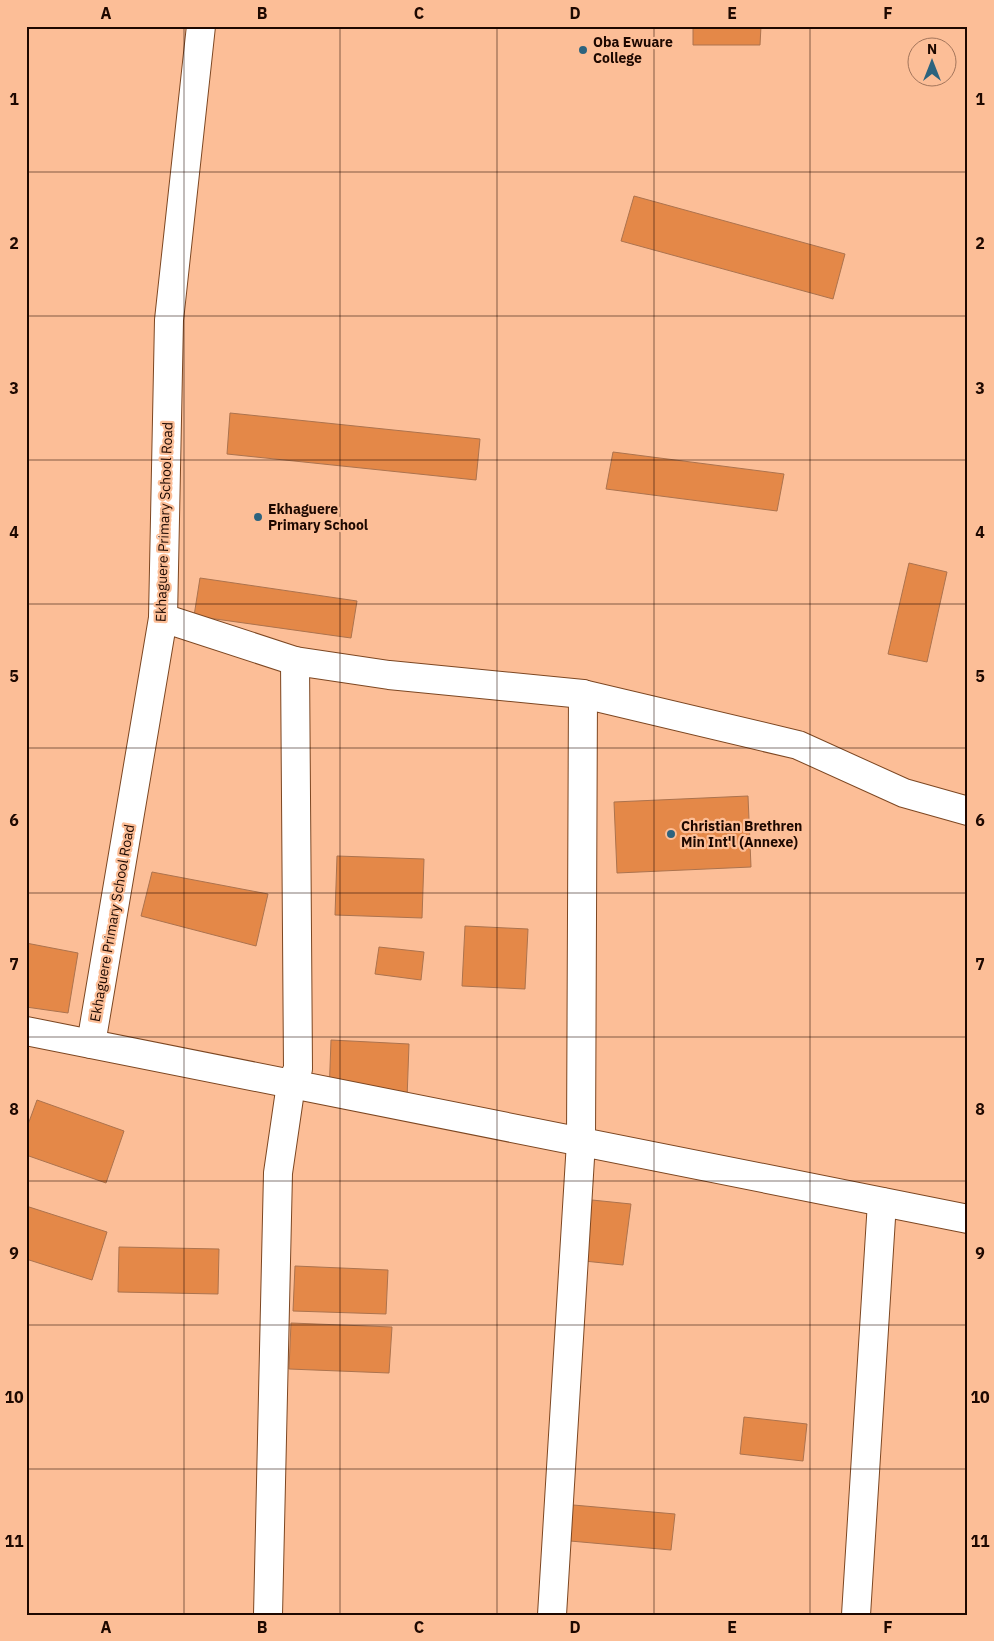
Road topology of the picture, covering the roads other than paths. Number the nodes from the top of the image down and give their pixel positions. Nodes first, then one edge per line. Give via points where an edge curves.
1 (201, 26) edge
2 (163, 618) junction
3 (295, 661) junction
4 (583, 694) junction
5 (968, 811) edge
6 (26, 1031) edge
7 (91, 1044) junction
8 (291, 1084) junction
9 (581, 1142) junction
10 (882, 1202) junction
11 (968, 1219) edge
12 (268, 1615) edge
13 (552, 1615) edge
14 (856, 1615) edge

1 - 2 street, Ekhaguere Primary School Road via 169,320
2 - 3 street
2 - 7 street, Ekhaguere Primary School Road
3 - 4 street via 389,675
3 - 8 street via 298,1069
4 - 5 street via 798,745 904,793
4 - 9 street
6 - 7 street
7 - 8 street
8 - 9 street
8 - 12 street via 278,1173
9 - 10 street
9 - 13 street
10 - 11 street
10 - 14 street

